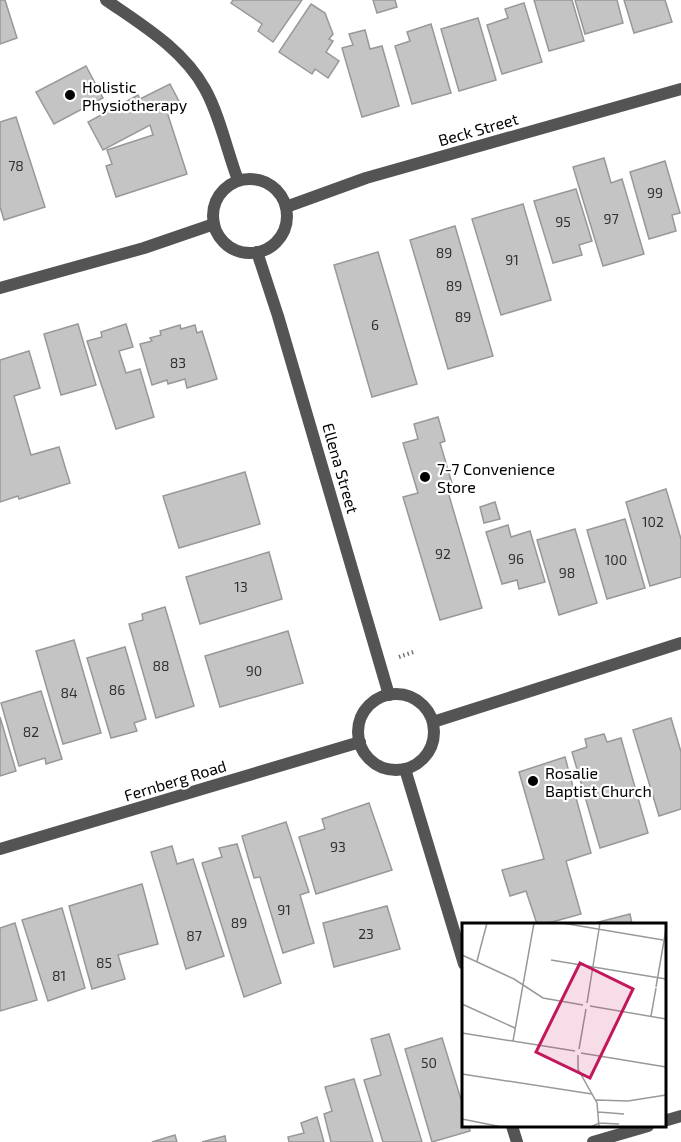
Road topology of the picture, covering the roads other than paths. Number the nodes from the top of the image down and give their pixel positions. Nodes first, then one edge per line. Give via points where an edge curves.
1 (106, 0) edge
2 (681, 89) edge
3 (238, 180) junction
4 (286, 207) junction
5 (214, 224) junction
6 (257, 252) junction
7 (0, 288) edge
8 (681, 643) edge
9 (389, 695) junction
10 (433, 722) junction
11 (360, 742) junction
12 (405, 769) junction
13 (0, 849) edge
14 (462, 957) edge
15 (681, 1116) edge
16 (666, 1120) edge
17 (513, 1127) edge
18 (642, 1127) edge
19 (517, 1142) edge
20 (593, 1142) edge

1 - 3 street via 166,43 189,66 205,89
2 - 4 street, Beck Street via 366,178
3 - 4 street via 250,178 273,186
3 - 5 street via 228,185 215,203
4 - 6 street via 287,219 278,240
5 - 6 street via 225,244
5 - 7 street
6 - 9 street, Ellena Street
8 - 10 street
9 - 10 street via 400,694 421,703
9 - 11 street via 377,699 361,718
10 - 12 street via 432,746 416,764
11 - 12 street via 364,753 382,767
11 - 13 street, Fernberg Road
12 - 14 street
15 - 16 street
17 - 19 street
18 - 20 street

